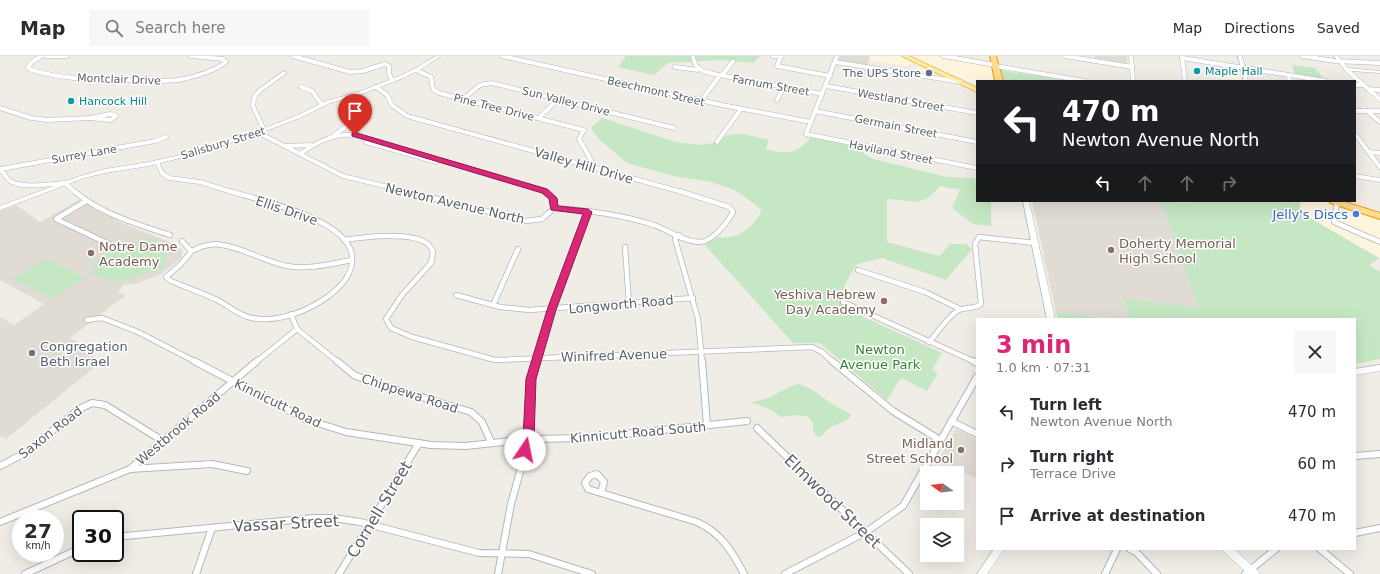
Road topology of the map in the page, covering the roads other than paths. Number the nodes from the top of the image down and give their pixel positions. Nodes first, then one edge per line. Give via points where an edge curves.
1 (41, 56) edge
2 (45, 56) edge
3 (67, 56) edge
4 (191, 56) edge
5 (293, 56) edge
6 (439, 56) edge
7 (502, 56) edge
8 (693, 56) edge
9 (773, 56) edge
10 (781, 56) edge
11 (837, 56) edge
12 (905, 56) edge
13 (943, 56) edge
14 (993, 56) edge
15 (1065, 56) edge
16 (1131, 56) edge
17 (1240, 56) edge
18 (1302, 56) edge
19 (1336, 56) edge
20 (1182, 57) edge
21 (1340, 61) junction
22 (732, 62) dead end
23 (835, 62) junction
24 (1380, 63) edge
25 (675, 66) dead end
26 (995, 66) junction
27 (1132, 67) junction
28 (1243, 68) junction
29 (1347, 69) junction
30 (416, 70) junction
31 (701, 70) junction
32 (1380, 72) edge
33 (284, 73) dead end
34 (720, 75) junction
35 (1288, 75) junction
36 (830, 76) junction
37 (999, 80) edge
38 (1079, 80) edge
39 (1133, 80) edge
40 (1185, 80) edge
41 (1246, 80) edge
42 (1290, 80) edge
43 (1318, 80) edge
44 (392, 81) junction
45 (961, 82) junction
46 (1356, 85) edge
47 (826, 86) junction
48 (376, 87) junction
49 (784, 87) junction
50 (1365, 87) junction
51 (301, 88) dead end
52 (976, 90) edge
53 (1380, 90) edge
54 (822, 94) junction
55 (463, 99) junction
56 (558, 99) junction
57 (777, 100) dead end
58 (1380, 100) edge
59 (701, 101) junction
60 (322, 105) junction
61 (0, 108) edge
62 (741, 109) junction
63 (815, 111) junction
64 (1356, 111) edge
65 (1367, 111) junction
66 (1380, 111) edge
67 (976, 113) edge
68 (90, 118) junction
69 (539, 118) junction
70 (810, 122) junction
71 (1380, 122) edge
72 (350, 124) dead end
73 (674, 128) dead end
74 (264, 130) junction
75 (1356, 135) edge
76 (166, 137) dead end
77 (331, 137) junction
78 (717, 142) dead end
79 (976, 142) edge
80 (312, 145) junction
81 (285, 146) junction
82 (1368, 152) junction
83 (1380, 153) edge
84 (300, 154) junction
85 (156, 162) junction
86 (595, 167) junction
87 (1380, 167) edge
88 (976, 168) edge
89 (0, 169) edge
90 (1356, 176) edge
91 (1380, 180) edge
92 (65, 183) junction
93 (86, 201) junction
94 (1026, 202) edge
95 (1335, 202) edge
96 (0, 208) edge
97 (554, 208) junction
98 (588, 212) junction
99 (1380, 216) edge
100 (170, 235) dead end
101 (679, 235) junction
102 (344, 240) junction
103 (182, 241) dead end
104 (1380, 242) edge
105 (1034, 243) junction
106 (109, 244) dead end
107 (625, 247) dead end
108 (518, 249) dead end
109 (192, 251) junction
110 (353, 260) junction
111 (858, 270) dead end
112 (456, 295) dead end
113 (693, 298) junction
114 (843, 302) dead end
115 (629, 303) junction
116 (493, 305) junction
117 (960, 309) junction
118 (552, 310) junction
119 (292, 314) junction
120 (1051, 318) edge
121 (87, 320) dead end
122 (297, 329) junction
123 (929, 342) junction
124 (702, 352) junction
125 (537, 358) junction
126 (976, 364) edge
127 (1380, 368) edge
128 (1356, 372) edge
129 (976, 379) edge
130 (233, 381) junction
131 (747, 421) dead end
132 (951, 421) junction
133 (707, 425) junction
134 (757, 428) dead end
135 (976, 434) edge
136 (529, 439) junction
137 (940, 440) junction
138 (163, 441) junction
139 (491, 442) junction
140 (419, 443) junction
141 (1380, 454) edge
142 (1356, 456) edge
143 (0, 466) edge
144 (130, 469) junction
145 (247, 471) dead end
146 (600, 493) dead end
147 (0, 522) edge
148 (370, 524) junction
149 (212, 528) junction
150 (1380, 528) edge
151 (866, 532) junction
152 (1356, 533) edge
153 (124, 536) edge
154 (998, 550) edge
155 (1117, 550) edge
156 (1132, 550) edge
157 (1228, 550) edge
158 (1275, 550) edge
159 (1321, 550) edge
160 (72, 552) edge
161 (501, 555) junction
162 (1250, 573) edge
163 (25, 574) edge
164 (196, 574) edge
165 (339, 574) edge
166 (498, 574) edge
167 (592, 574) edge
168 (744, 574) edge
169 (785, 574) edge
170 (909, 574) edge
171 (982, 574) edge
172 (1105, 574) edge
173 (1157, 574) edge
174 (1350, 574) edge

1 - 4 street, Montclair Drive via 30,64 29,69 97,80 182,80 205,73 226,62 222,59
2 - 3 street
5 - 44 street via 350,72 385,64 389,66
6 - 30 main road, Salisbury Street
7 - 59 street, Beechmont Street
8 - 31 street via 694,65
9 - 10 street
10 - 36 street via 777,66
11 - 23 street
12 - 45 main road
13 - 26 street
14 - 26 highway
15 - 27 street
16 - 27 street
17 - 28 main road
18 - 21 street
19 - 21 main road
20 - 28 street
20 - 40 street
21 - 24 street
21 - 29 main road
22 - 34 street
23 - 36 street
23 - 45 street
25 - 31 street
26 - 37 highway
26 - 38 street
27 - 39 street
28 - 35 street
28 - 41 main road
29 - 32 main road
29 - 50 main road
30 - 44 main road, Salisbury Street
30 - 55 street, Pine Tree Drive via 431,78 434,90
31 - 34 street, Farnum Street
33 - 74 street via 254,98 253,106
34 - 49 street, Farnum Street
34 - 59 street
35 - 42 street
35 - 43 street
36 - 47 street
44 - 48 main road, Salisbury Street
45 - 52 main road
46 - 50 street
47 - 54 street
47 - 67 street, Westland Street
48 - 60 main road, Salisbury Street
48 - 86 street, Valley Hill Drive via 387,95 392,105 407,116
49 - 54 street, Farnum Street
49 - 57 street
50 - 53 street
50 - 58 main road
51 - 60 street via 312,91
54 - 63 street
55 - 56 street, Sun Valley Drive via 478,86 489,83
55 - 69 street, Pine Tree Drive
56 - 69 street
56 - 73 street, Sun Valley Drive
59 - 62 street, Beechmont Street
60 - 74 main road, Salisbury Street
61 - 68 street via 31,118 47,120
62 - 70 street, Beechmont Street
62 - 78 street
63 - 70 street
63 - 79 street, Germain Street
64 - 65 street
65 - 66 street
65 - 71 street
68 - 68 street via 110,114 116,116 112,120
69 - 86 street, Pine Tree Drive via 584,130 579,139
70 - 88 street, Haviland Street via 806,134
72 - 77 street
74 - 81 street, Newton Avenue North via 265,137
74 - 85 main road, Salisbury Street
75 - 82 street
76 - 89 street, Surrey Lane via 80,156
77 - 80 street
77 - 97 street via 355,138 444,165 469,169 545,191 553,198
80 - 81 street
80 - 84 street
81 - 84 street, Newton Avenue North
82 - 83 street
82 - 87 street
84 - 97 street, Newton Avenue North via 343,176 519,220 536,221
85 - 92 main road, Salisbury Street via 105,171
85 - 102 street, Ellis Drive via 160,171 169,178 197,181 293,210 324,224
86 - 101 street, Valley Hill Drive via 724,205 733,210 732,215 716,234 704,242
89 - 92 street via 8,180 15,183
90 - 91 street
92 - 93 street
92 - 96 main road, Salisbury Street
93 - 100 street
93 - 106 street via 56,219
94 - 105 main road
95 - 99 highway
95 - 104 street via 1334,222
97 - 98 street
98 - 101 street via 654,225
98 - 118 street
101 - 113 street via 675,239
102 - 110 street, Ellis Drive via 352,249
102 - 125 street, Winifred Avenue via 375,235 400,236 420,241 433,248 434,258 431,263 402,295 386,318 391,328 412,337 495,360
103 - 109 street
105 - 117 street via 979,237 975,244 981,302 976,308
105 - 120 main road
107 - 115 street
108 - 116 street
109 - 110 street via 209,244 222,244 280,264 298,267
109 - 119 street via 166,277 249,317 259,319
110 - 119 street via 346,279 335,292 317,304
111 - 117 street via 925,292
112 - 116 street, Longworth Road
113 - 115 street, Longworth Road
113 - 124 street
114 - 123 street
115 - 118 street, Longworth Road
116 - 118 street, Longworth Road via 517,310
117 - 123 street
118 - 125 street
119 - 122 street
121 - 130 street, Kinnicutt Road via 102,318 138,332
122 - 130 street, Westbrook Road
122 - 139 street, Chippewa Road via 360,378 471,412 482,422
123 - 126 street
124 - 125 street, Winifred Avenue
124 - 133 street
124 - 137 street, Winifred Avenue via 817,348 875,398 914,426
125 - 136 street via 530,388
127 - 128 main road
129 - 132 street
130 - 138 street, Westbrook Road
130 - 140 street, Kinnicutt Road via 305,419 324,426 346,432
131 - 133 street, Kinnicutt Road South
132 - 135 street
132 - 137 street
133 - 136 street, Kinnicutt Road South via 587,438
134 - 151 street, Elmwood Street
136 - 139 street, Kinnicutt Road
136 - 161 street via 511,504
137 - 151 street via 903,506
138 - 143 street, Saxon Road via 105,405 92,403 79,409 25,453
138 - 144 street, Westbrook Road
139 - 140 street, Kinnicutt Road via 459,446
140 - 148 street, Cornell Street
141 - 142 street
144 - 145 street via 212,464
144 - 147 street, Westbrook Road
146 - 168 street via 708,526 728,545
148 - 149 street, Vassar Street via 324,518
148 - 161 street, Vassar Street via 479,553
148 - 165 street, Cornell Street
149 - 153 street, Vassar Street
149 - 164 street
150 - 152 street
151 - 169 street
151 - 170 street, Elmwood Street
154 - 171 main road
155 - 172 street
156 - 173 street
157 - 162 main road
158 - 162 street
159 - 174 street
160 - 163 street
161 - 166 street
161 - 167 street, Vassar Street via 529,554

